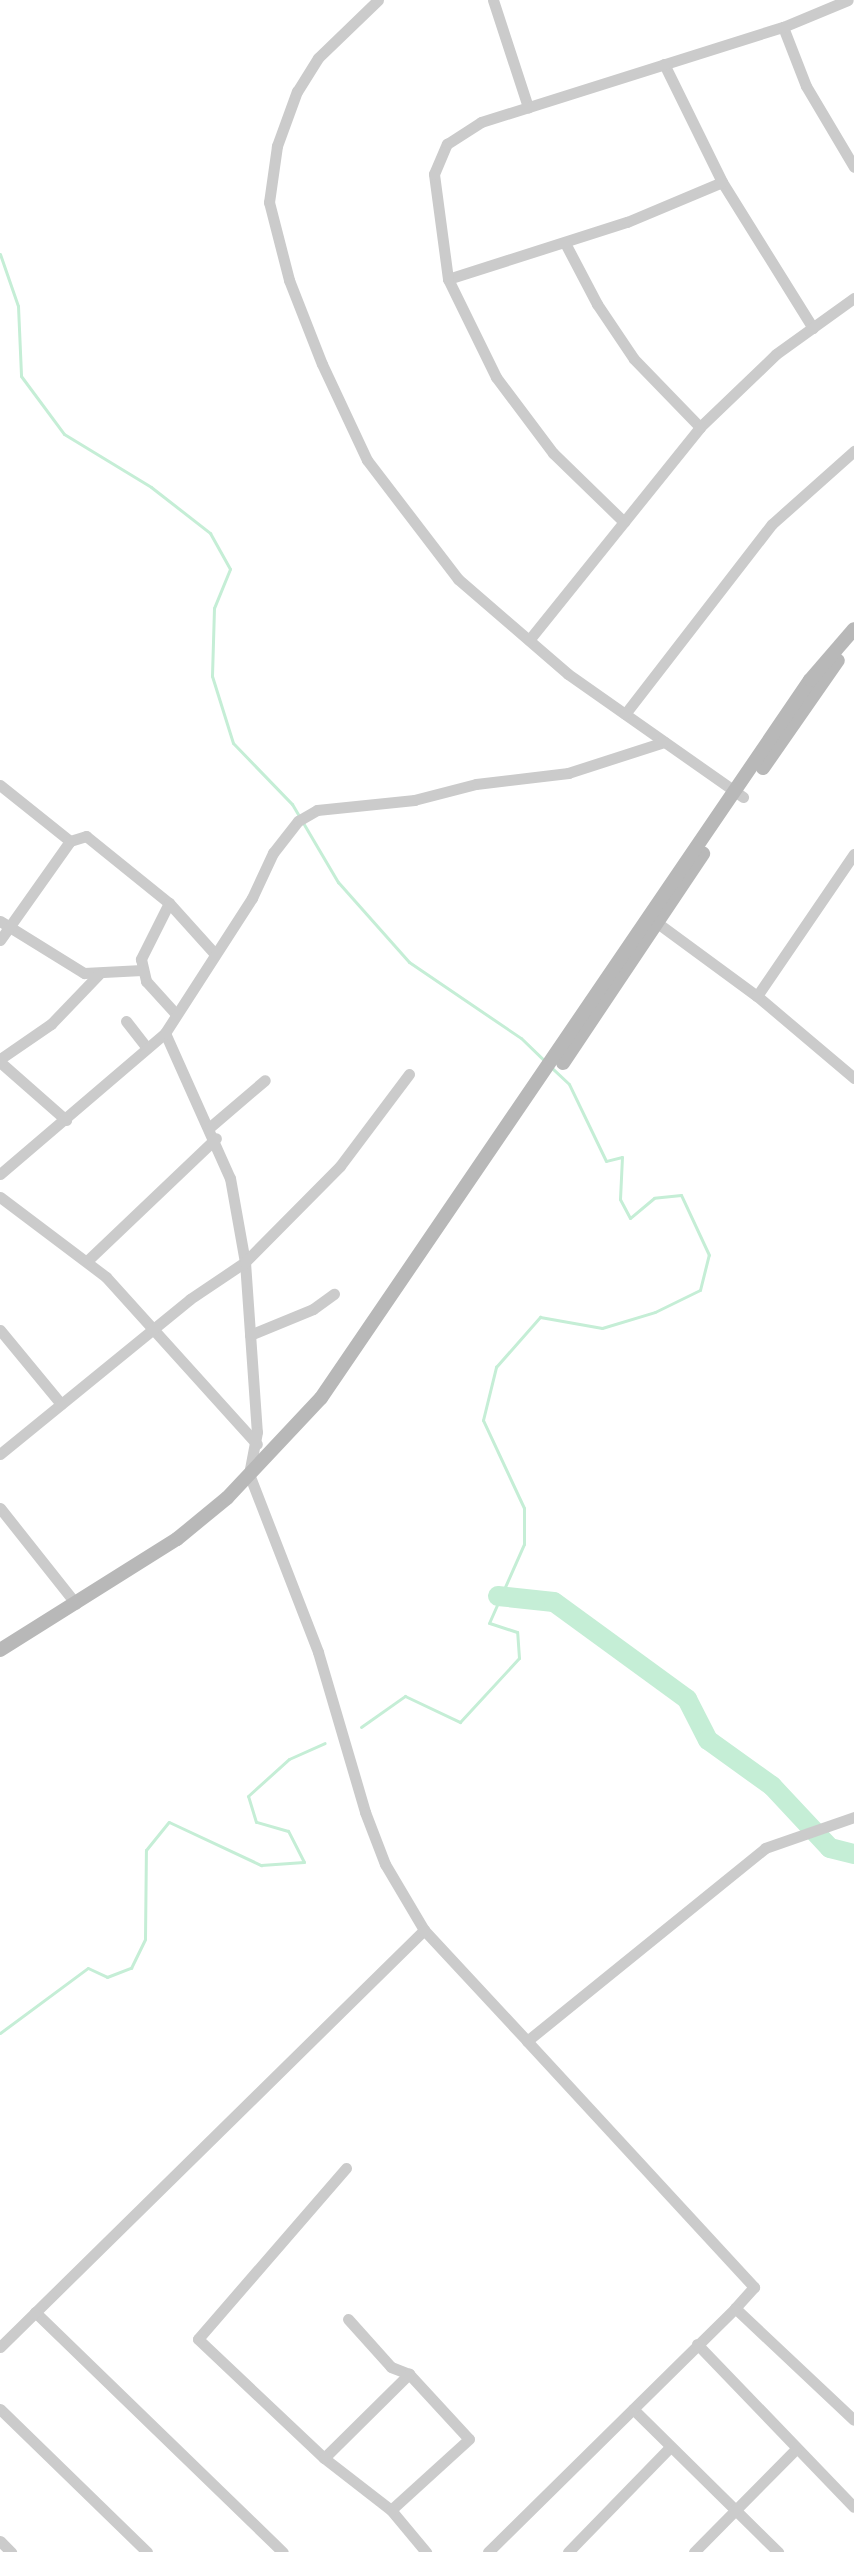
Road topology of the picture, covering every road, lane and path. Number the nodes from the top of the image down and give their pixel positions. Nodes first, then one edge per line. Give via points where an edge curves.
1 (378, 0) edge
2 (493, 0) edge
3 (848, 0) edge
4 (783, 27) junction
5 (664, 64) junction
6 (528, 107) junction
7 (854, 167) edge
8 (722, 182) junction
9 (565, 243) junction
10 (448, 279) junction
11 (854, 298) edge
12 (813, 328) junction
13 (700, 427) junction
14 (854, 451) edge
15 (624, 522) junction
16 (854, 629) edge
17 (529, 640) junction
18 (854, 640) edge
19 (625, 714) junction
20 (664, 742) junction
21 (0, 785) edge
22 (739, 794) junction
23 (70, 841) junction
24 (852, 863) edge
25 (169, 903) junction
26 (653, 920) junction
27 (0, 921) edge
28 (13, 925) junction
29 (0, 940) edge
30 (214, 953) junction
31 (142, 970) junction
32 (99, 974) junction
33 (757, 996) junction
34 (175, 1013) junction
35 (126, 1021) dead end
36 (165, 1033) junction
37 (147, 1048) junction
38 (0, 1061) edge
39 (409, 1074) dead end
40 (854, 1078) edge
41 (265, 1080) dead end
42 (66, 1120) junction
43 (213, 1132) junction
44 (0, 1174) edge
45 (0, 1197) edge
46 (87, 1261) junction
47 (245, 1262) junction
48 (334, 1294) dead end
49 (155, 1327) junction
50 (0, 1330) edge
51 (250, 1335) junction
52 (61, 1404) junction
53 (257, 1444) junction
54 (0, 1454) edge
55 (249, 1474) junction
56 (0, 1508) edge
57 (76, 1604) junction
58 (0, 1650) edge
59 (854, 1817) edge
60 (424, 1930) junction
61 (527, 2041) junction
62 (346, 2168) dead end
63 (735, 2308) junction
64 (35, 2312) junction
65 (348, 2319) dead end
66 (697, 2344) junction
67 (0, 2347) edge
68 (409, 2374) junction
69 (0, 2409) edge
70 (633, 2409) junction
71 (854, 2420) edge
72 (669, 2448) junction
73 (795, 2450) junction
74 (324, 2458) junction
75 (854, 2507) edge
76 (391, 2510) junction
77 (736, 2510) junction
78 (0, 2541) edge
79 (11, 2552) edge
80 (147, 2552) edge
81 (283, 2552) edge
82 (426, 2552) edge
83 (488, 2552) edge
84 (568, 2552) edge
85 (694, 2552) edge
86 (778, 2552) edge

1 - 17 street via 318,58 297,91 277,146 269,202 289,280 367,460 458,579
2 - 6 street
3 - 4 street
4 - 5 street
4 - 7 street via 806,86
5 - 6 street
5 - 8 street
6 - 10 street via 481,122 447,144 434,174
8 - 9 street
8 - 12 street
9 - 10 street
9 - 13 street via 634,359
10 - 15 street via 496,377 553,453
11 - 12 street
12 - 13 street via 776,354
13 - 15 street
14 - 19 street via 772,524
15 - 17 street
16 - 22 main road via 810,680
17 - 19 street
18 - 22 main road
19 - 20 street
20 - 22 street
20 - 30 street via 568,773 476,784 414,800 317,810 298,821 273,853 252,898
21 - 23 street
22 - 26 main road
23 - 25 street via 86,836
23 - 28 street
24 - 33 street
25 - 30 street
25 - 31 street via 141,959
26 - 33 street
26 - 55 main road via 343,1382 286,1449
27 - 28 street
28 - 29 street
28 - 32 street via 73,968
30 - 34 street
31 - 32 street
31 - 34 street
32 - 38 street via 51,1024
33 - 40 street
34 - 36 street
35 - 37 street
36 - 37 street
36 - 43 street
37 - 42 street
38 - 42 street
39 - 47 street via 340,1166
41 - 43 street
42 - 44 street
43 - 46 street
43 - 47 street via 230,1178
45 - 46 street
46 - 49 street
47 - 49 street
47 - 51 street
48 - 51 street via 313,1309
49 - 52 street
49 - 53 street via 223,1413
50 - 52 street
51 - 53 street
52 - 54 street
53 - 55 street
55 - 57 main road via 177,1539
55 - 60 street via 318,1652 370,1825 385,1864
56 - 57 street
57 - 58 main road
59 - 61 street via 765,1848
60 - 61 street
60 - 64 street
61 - 63 street via 754,2287
62 - 74 street via 198,2339
63 - 66 street
63 - 71 street
64 - 67 street
64 - 81 street
65 - 68 street via 391,2367
66 - 70 street
66 - 73 street
68 - 74 street
68 - 76 street via 469,2439
69 - 80 street
70 - 72 street
70 - 83 street
72 - 77 street via 690,2461
72 - 84 street
73 - 75 street
73 - 77 street
74 - 76 street
76 - 82 street
77 - 85 street
77 - 86 street
78 - 79 street

